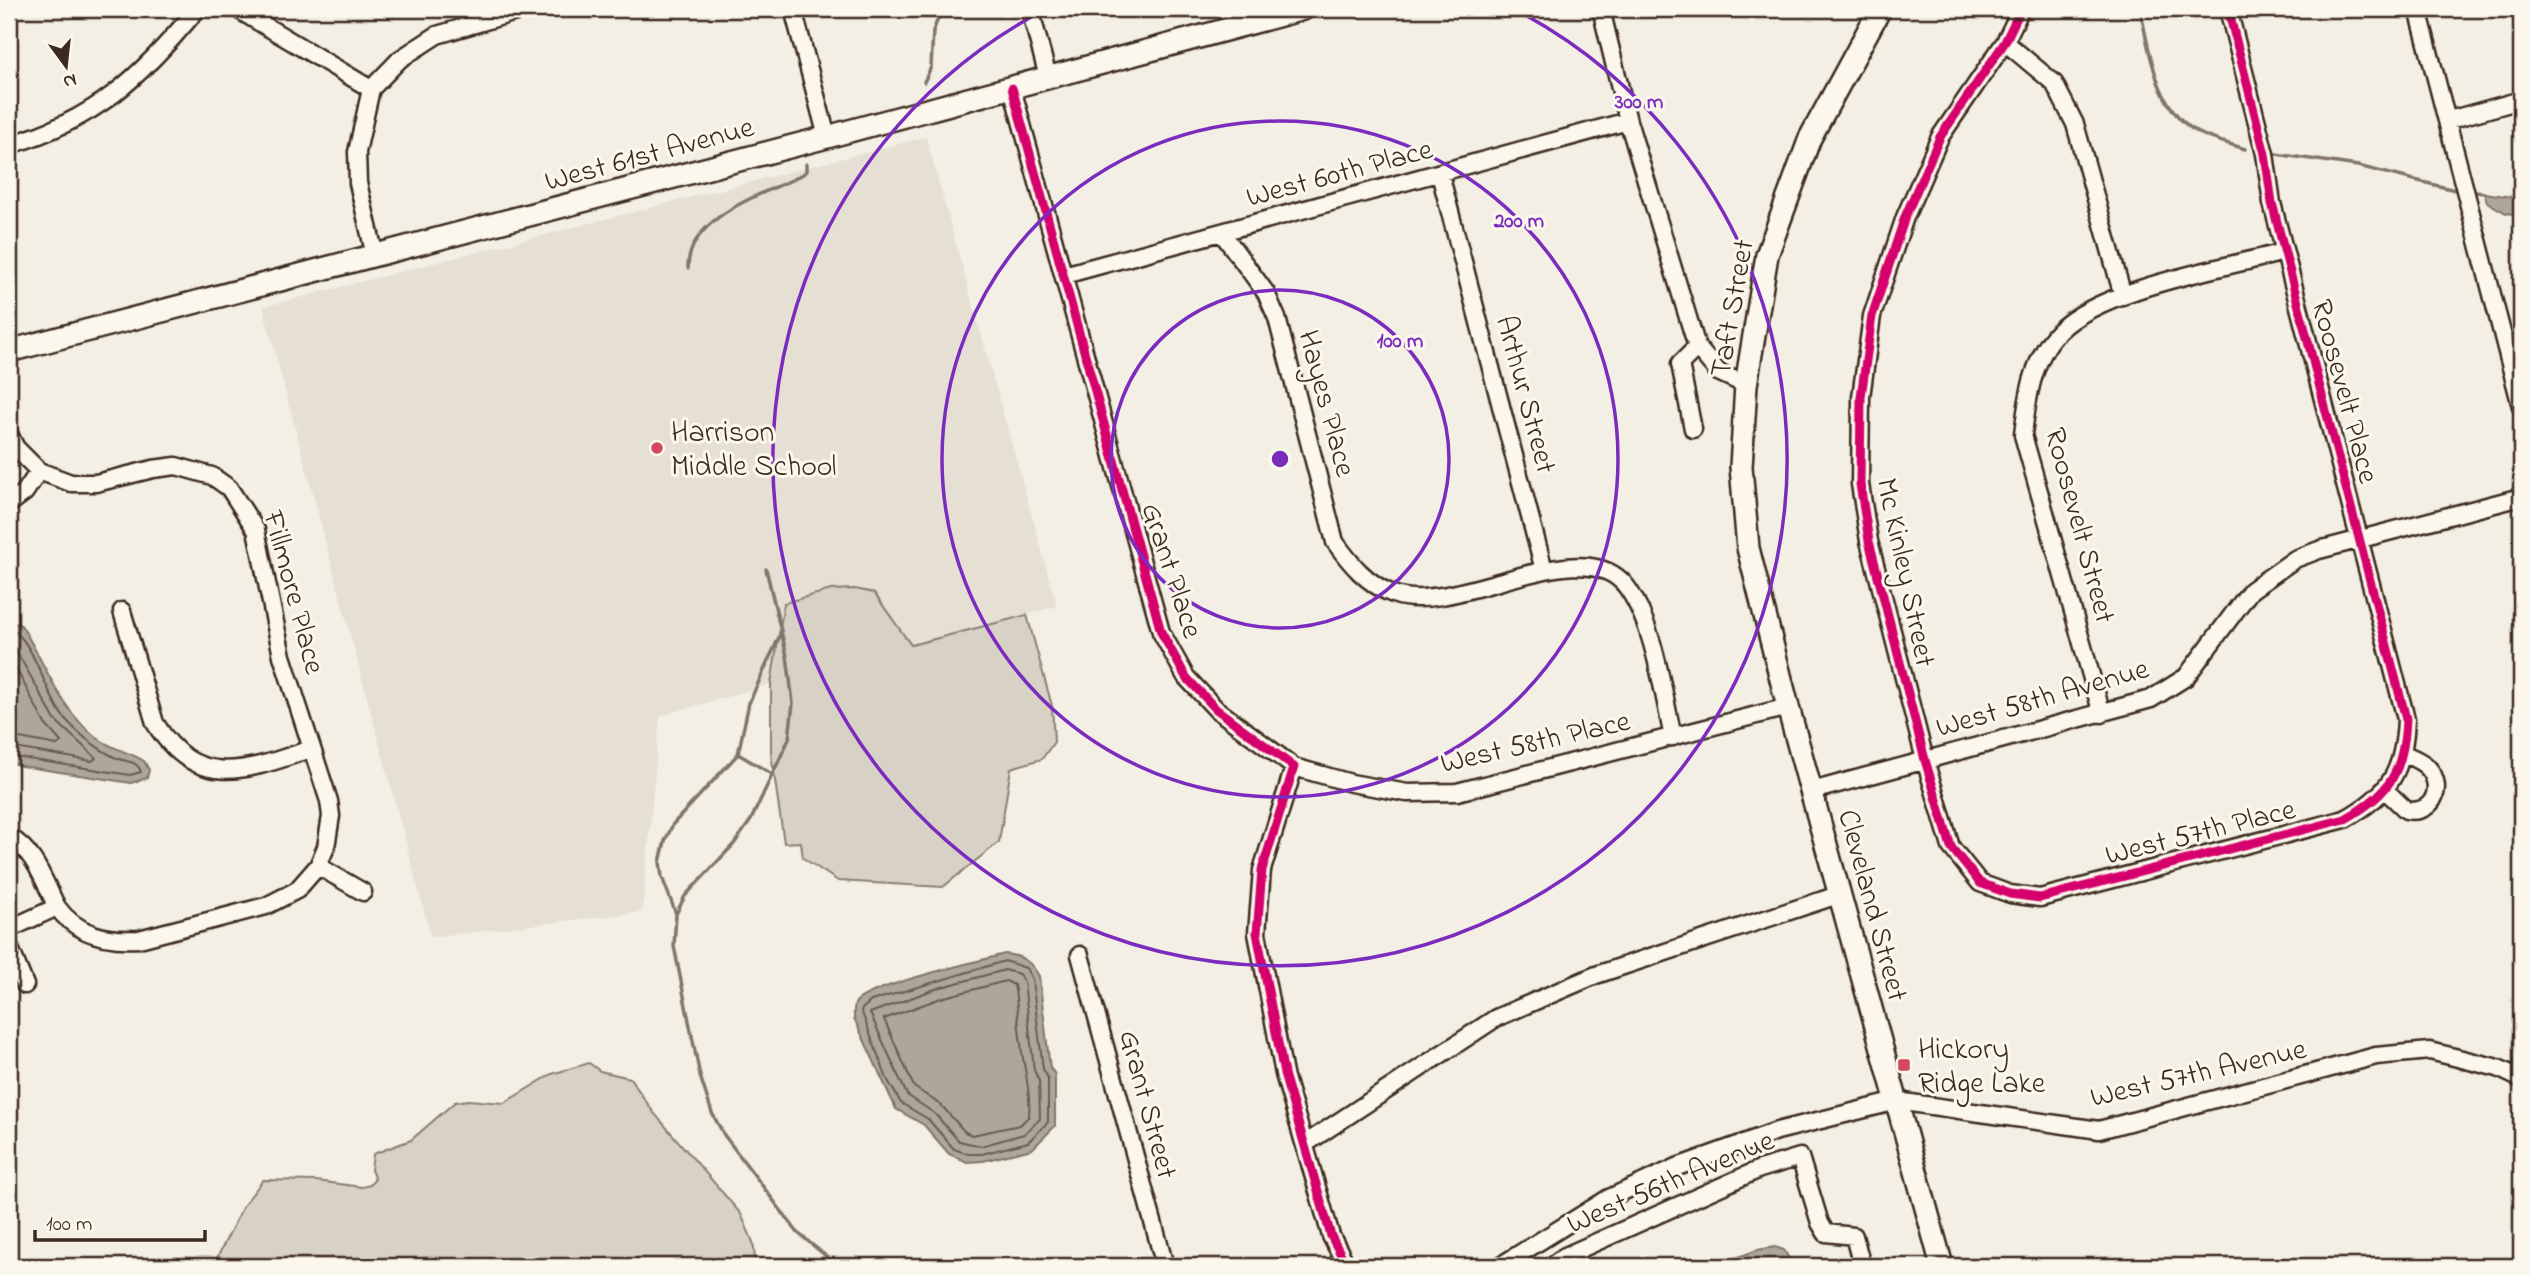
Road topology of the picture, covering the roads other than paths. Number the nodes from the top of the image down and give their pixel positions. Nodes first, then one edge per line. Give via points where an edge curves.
1 (197, 9) edge
2 (237, 9) edge
3 (526, 9) edge
4 (793, 9) edge
5 (1030, 9) edge
6 (1303, 9) edge
7 (1601, 9) edge
8 (1880, 9) edge
9 (2021, 9) edge
10 (2228, 9) edge
11 (2418, 9) edge
12 (2005, 42) junction
13 (1048, 77) junction
14 (1012, 88) junction
15 (371, 89) junction
16 (2521, 100) edge
17 (2448, 120) junction
18 (1628, 121) junction
19 (827, 137) junction
20 (9, 145) edge
21 (1440, 174) junction
22 (1223, 233) junction
23 (2284, 252) junction
24 (375, 256) junction
25 (1064, 275) junction
26 (2123, 296) junction
27 (1697, 347) junction
28 (9, 351) edge
29 (1746, 385) junction
30 (2521, 406) edge
31 (1693, 429) dead end
32 (9, 434) edge
33 (39, 471) junction
34 (2521, 496) edge
35 (9, 504) edge
36 (2360, 539) junction
37 (1544, 570) junction
38 (122, 611) dead end
39 (1771, 640) joint
40 (1788, 707) junction
41 (2102, 714) junction
42 (1673, 737) junction
43 (312, 749) junction
44 (2404, 754) junction
45 (1925, 760) junction
46 (1294, 767) junction
47 (2386, 786) junction
48 (1812, 791) junction
49 (9, 837) edge
50 (318, 866) junction
51 (362, 892) dead end
52 (1841, 894) junction
53 (2010, 894) joint
54 (57, 907) junction
55 (9, 929) edge
56 (9, 946) edge
57 (1080, 956) dead end
58 (24, 985) dead end
59 (2521, 1079) edge
60 (1897, 1101) junction
61 (1305, 1144) junction
62 (1164, 1266) edge
63 (1347, 1266) edge
64 (1500, 1266) edge
65 (1551, 1266) edge
66 (1863, 1266) edge
67 (1942, 1266) edge

1 - 20 street via 155,60 105,103 43,135
2 - 15 street
3 - 15 street via 437,34 400,60
4 - 19 street
5 - 13 street
6 - 13 main road, West 61st Avenue
7 - 18 street
8 - 29 main road, Taft Street via 1810,138 1786,198 1767,255
9 - 12 street, Mc Kinley Street
10 - 23 street, Roosevelt Place
11 - 17 street
12 - 26 street via 2054,83 2075,124
12 - 45 street, Mc Kinley Street via 1940,136 1905,217 1872,316 1861,397 1860,484 1869,541
13 - 14 main road, West 61st Avenue
14 - 19 main road, West 61st Avenue
14 - 25 street, Grant Place
15 - 24 street via 357,152 358,183
16 - 17 street
17 - 30 street
18 - 21 street, West 60th Place
18 - 27 street
19 - 24 main road, West 61st Avenue
21 - 22 street, West 60th Place
21 - 37 street, Arthur Street
22 - 25 street, West 60th Place
22 - 37 street, Hayes Place via 1266,293 1277,318 1335,542 1353,568 1393,594 1424,601
23 - 26 street
23 - 36 street, Roosevelt Place
24 - 28 main road, West 61st Avenue
25 - 46 street, Grant Place via 1161,632 1186,677 1216,709
26 - 41 street, Roosevelt Street via 2088,310 2057,332 2028,390 2023,435
27 - 29 street via 1718,372
27 - 31 street via 1680,364
29 - 39 main road, Taft Street via 1741,467 1748,548
32 - 33 street
33 - 35 street via 25,492
33 - 43 street, Fillmore Place via 84,484 176,466 212,476 229,488 256,530 282,656
34 - 36 street, West 58th Avenue
36 - 41 street, West 58th Avenue via 2295,559 2272,573 2251,590 2186,677 2151,699
36 - 44 street, Roosevelt Place via 2406,719
37 - 42 street via 1576,566 1605,570 1625,585 1642,615
38 - 43 street via 155,723 189,761 233,771
39 - 40 main road, Cleveland Street
40 - 42 street, West 58th Place
40 - 48 main road, Cleveland Street
41 - 45 street, West 58th Avenue
42 - 46 street, West 58th Place via 1457,792 1408,793
43 - 50 street, Fillmore Place via 331,816 330,834
44 - 47 street, Roosevelt Place
44 - 47 street via 2431,772 2437,789 2433,802 2422,810 2406,810
45 - 48 street, West 58th Avenue
45 - 53 street, Mc Kinley Street via 1951,848 1980,883
46 - 61 street via 1262,870 1258,933 1284,1074
47 - 53 street, West 57th Place via 2373,804 2344,819 2040,898
48 - 52 main road, Cleveland Street
49 - 54 street via 31,856
50 - 51 street
50 - 54 street via 285,898 139,939 119,940 88,932 76,927
52 - 60 main road, Cleveland Street
52 - 61 street via 1596,975 1496,1018
54 - 55 street
56 - 58 street
57 - 62 street, Grant Street
59 - 60 street, West 57th Avenue via 2498,1068 2430,1051 2376,1056 2099,1130
60 - 64 street, West 57th Avenue via 1777,1131 1677,1167 1609,1198
60 - 67 main road, Cleveland Street
61 - 63 street via 1331,1236
65 - 66 street, West 56th Avenue via 1759,1169 1800,1157 1820,1223 1826,1233 1854,1236

